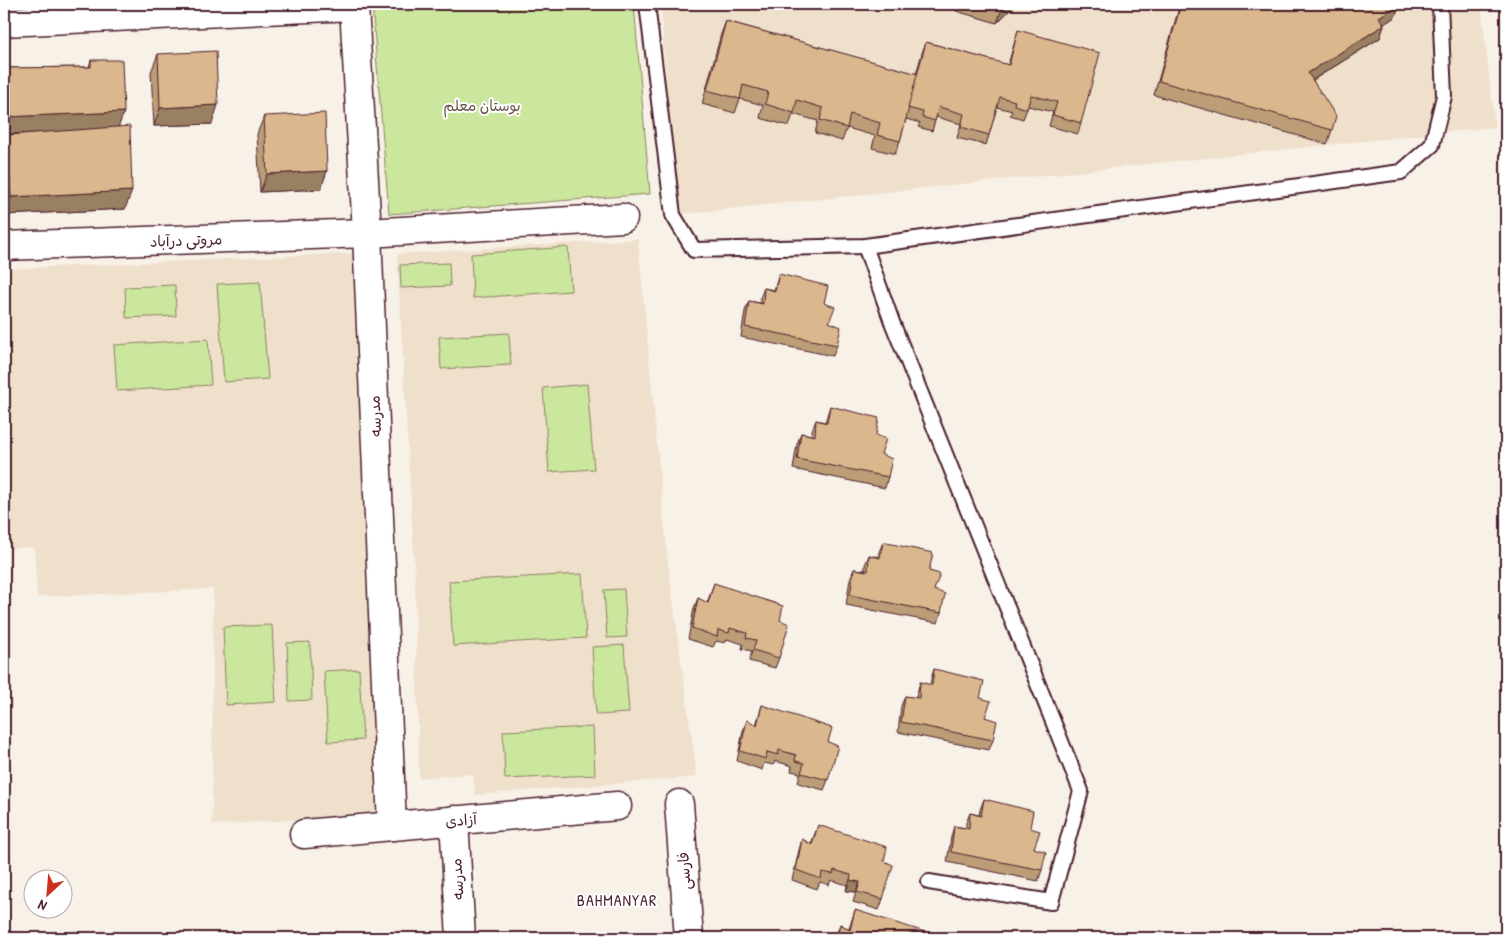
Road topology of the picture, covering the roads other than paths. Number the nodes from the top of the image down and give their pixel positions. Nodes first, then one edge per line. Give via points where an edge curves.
1 (647, 4) edge
2 (1440, 4) edge
3 (354, 5) edge
4 (290, 6) edge
5 (4, 22) edge
6 (624, 218) dead end
7 (367, 233) junction
8 (4, 246) edge
9 (865, 246) junction
10 (679, 804) dead end
11 (617, 806) dead end
12 (454, 820) junction
13 (392, 826) junction
14 (304, 834) dead end
15 (929, 882) dead end
16 (461, 938) edge
17 (689, 938) edge

1 - 9 lane via 673,214 694,250
2 - 9 lane via 1444,96 1432,145 1401,172
3 - 4 street
3 - 7 street, مدرسه
4 - 5 street
6 - 7 street, مروتی درآباد
7 - 8 street, مروتی درآباد
7 - 13 street, مدرسه
9 - 15 lane via 892,322 1081,791 1051,902
10 - 17 street, فارسی
11 - 12 street, آزادی
12 - 13 street, آزادی
12 - 16 street, مدرسه
13 - 14 street, آزادی

